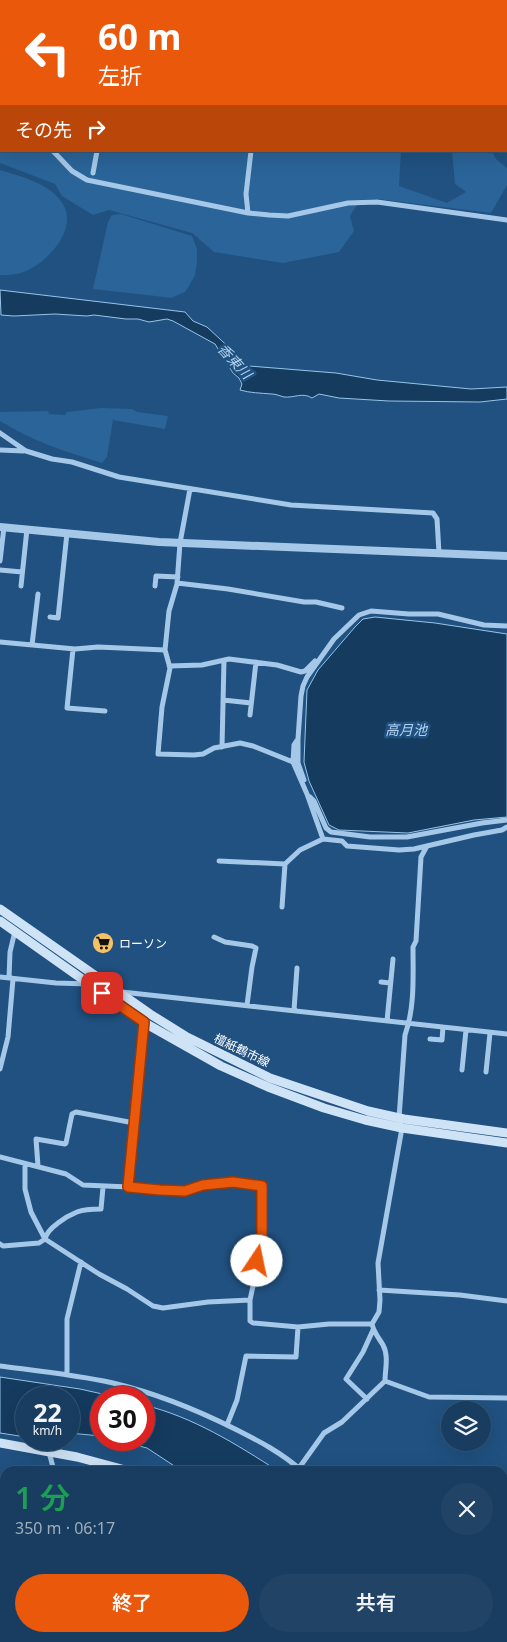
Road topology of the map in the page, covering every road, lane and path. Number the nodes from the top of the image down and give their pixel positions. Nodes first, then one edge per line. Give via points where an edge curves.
1 (54, 152) edge
2 (97, 152) edge
3 (251, 152) edge
4 (93, 172) dead end
5 (248, 213) junction
6 (507, 220) edge
7 (0, 433) edge
8 (0, 450) edge
9 (26, 451) junction
10 (190, 489) junction
11 (2, 527) edge
12 (27, 529) junction
13 (67, 533) junction
14 (180, 543) junction
15 (439, 553) junction
16 (507, 556) edge
17 (0, 561) edge
18 (0, 570) edge
19 (22, 572) junction
20 (178, 577) junction
21 (177, 583) junction
22 (21, 586) dead end
23 (155, 586) dead end
24 (38, 594) dead end
25 (342, 608) dead end
26 (50, 617) dead end
27 (507, 626) edge
28 (0, 642) edge
29 (32, 645) junction
30 (73, 649) junction
31 (165, 650) junction
32 (224, 660) junction
33 (318, 660) junction
34 (256, 662) junction
35 (169, 666) junction
36 (223, 700) junction
37 (251, 702) junction
38 (105, 711) dead end
39 (250, 715) dead end
40 (298, 739) junction
41 (222, 746) junction
42 (293, 762) junction
43 (307, 794) junction
44 (507, 820) edge
45 (507, 827) edge
46 (323, 839) junction
47 (427, 846) junction
48 (219, 861) dead end
49 (285, 864) junction
50 (282, 907) dead end
51 (0, 909) edge
52 (0, 921) edge
53 (15, 931) junction
54 (214, 936) dead end
55 (393, 960) dead end
56 (297, 968) dead end
57 (0, 977) edge
58 (11, 979) junction
59 (381, 982) dead end
60 (390, 983) junction
61 (89, 984) junction
62 (118, 991) junction
63 (248, 1005) junction
64 (294, 1010) junction
65 (387, 1021) junction
66 (144, 1022) junction
67 (409, 1023) junction
68 (443, 1027) junction
69 (466, 1030) junction
70 (490, 1033) junction
71 (507, 1034) edge
72 (430, 1039) dead end
73 (0, 1068) edge
74 (462, 1070) dead end
75 (486, 1072) dead end
76 (399, 1118) junction
77 (134, 1123) junction
78 (402, 1128) junction
79 (507, 1133) edge
80 (507, 1143) edge
81 (0, 1157) edge
82 (26, 1164) junction
83 (38, 1166) junction
84 (103, 1187) junction
85 (128, 1187) junction
86 (45, 1240) junction
87 (0, 1244) edge
88 (81, 1262) junction
89 (379, 1290) junction
90 (250, 1300) junction
91 (507, 1300) edge
92 (298, 1327) junction
93 (373, 1327) junction
94 (0, 1366) edge
95 (67, 1375) junction
96 (385, 1381) junction
97 (507, 1398) edge
98 (368, 1399) junction
99 (227, 1425) junction
100 (0, 1444) edge
101 (49, 1452) junction
102 (53, 1466) edge
103 (113, 1466) edge
104 (296, 1466) edge
105 (303, 1466) edge

1 - 5 street via 72,171 87,180
2 - 4 street
3 - 5 street via 246,194
5 - 6 street via 288,216 348,203 377,202
7 - 9 street
8 - 9 street
9 - 10 street via 118,477
10 - 14 street
10 - 15 street via 291,505 433,513 437,519
11 - 12 street
11 - 17 street
12 - 13 street
12 - 19 street
13 - 14 street
13 - 26 street via 58,618
14 - 15 street
14 - 20 street
15 - 16 street
18 - 19 street
19 - 22 street
20 - 21 street
20 - 23 street via 156,576
21 - 25 street
21 - 31 street via 169,611
24 - 29 street
27 - 33 street via 484,625 438,614 371,611 352,620
28 - 29 street
29 - 30 street
30 - 31 street
30 - 38 street via 67,708
31 - 35 street
32 - 34 street
32 - 35 street via 202,665
32 - 36 street
33 - 34 street via 301,672
33 - 40 street via 303,686
34 - 37 street
35 - 41 street via 158,754 203,754
36 - 37 street
36 - 41 street
37 - 39 street
40 - 42 street via 294,745
40 - 43 street via 298,763
41 - 42 street via 253,746
42 - 43 street
43 - 44 street via 331,832 408,837
43 - 46 street
45 - 47 street
46 - 47 street via 342,841 347,846 399,850
46 - 49 street via 300,850
47 - 67 street via 421,857
48 - 49 street
49 - 50 street
51 - 62 main road, 檀紙鶴市線
52 - 53 main road, 檀紙鶴市線
53 - 58 street via 10,952
53 - 61 main road, 檀紙鶴市線
54 - 63 street via 225,942 256,948
55 - 60 street
56 - 64 street
57 - 58 street
58 - 61 street
58 - 73 street via 8,1037
59 - 60 street
60 - 65 street
61 - 62 street
61 - 66 main road, 檀紙鶴市線
62 - 63 street
62 - 76 main road, 檀紙鶴市線 via 187,1037 270,1078
63 - 64 street
64 - 65 street
65 - 67 street
66 - 77 street
66 - 78 main road, 檀紙鶴市線 via 221,1066 268,1087 332,1110
67 - 68 street
67 - 76 street via 405,1035
68 - 69 street
68 - 72 street via 442,1040
69 - 70 street
69 - 74 street
70 - 71 street
70 - 75 street
76 - 79 main road, 檀紙鶴市線
77 - 83 street via 76,1112 70,1119 65,1144 36,1139
77 - 85 street
78 - 80 main road, 檀紙鶴市線
78 - 89 street via 378,1263
81 - 82 street
82 - 83 street
82 - 86 street via 25,1189 31,1212
83 - 84 street via 66,1174 83,1185
84 - 85 street
84 - 86 street via 101,1209 76,1212 52,1229
85 - 90 street via 185,1191 203,1185 233,1182 262,1186 262,1244
86 - 87 street
86 - 88 street
88 - 90 street via 153,1306 163,1308
88 - 95 street via 67,1319
89 - 91 street
89 - 93 street via 379,1312
90 - 92 street via 250,1321 253,1323
92 - 93 street via 329,1324
92 - 99 street via 296,1357 246,1356 237,1400
93 - 96 street via 386,1353
93 - 98 street via 363,1352 346,1379
94 - 95 street
95 - 99 street via 149,1393
96 - 97 street via 429,1397
96 - 98 street
98 - 105 street via 324,1433
99 - 104 street via 280,1452
100 - 101 main road
101 - 102 street
101 - 103 main road

